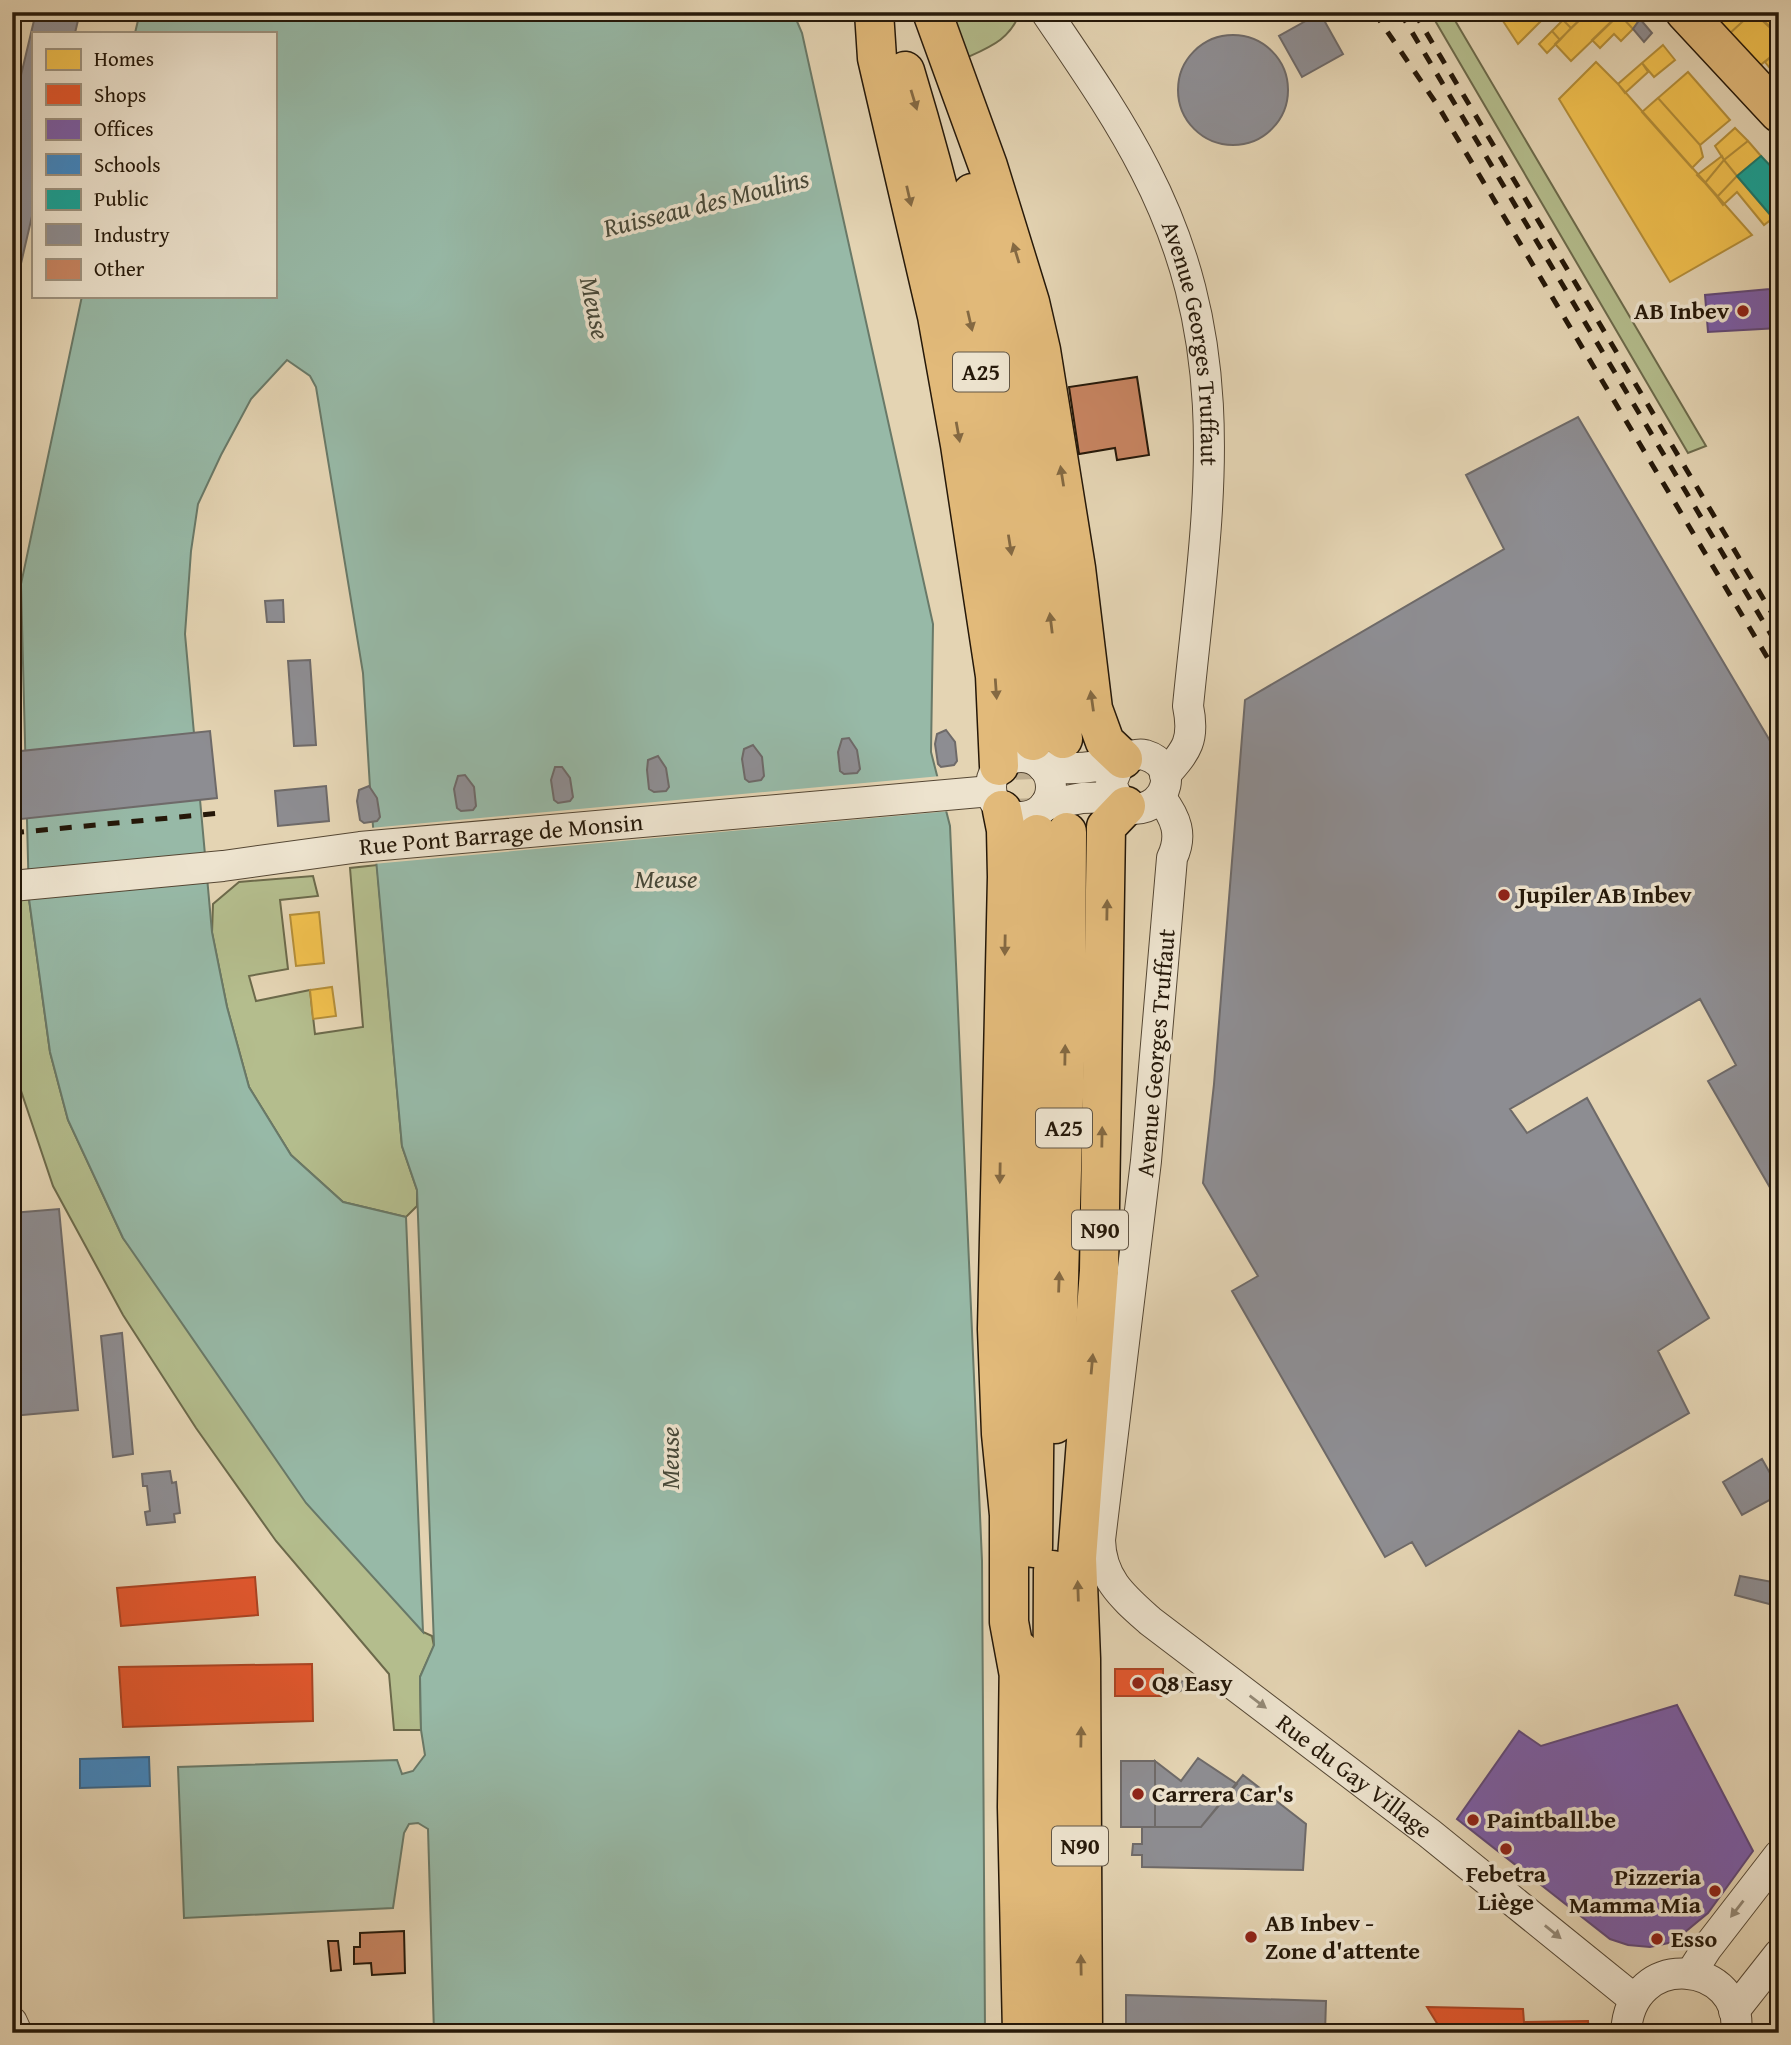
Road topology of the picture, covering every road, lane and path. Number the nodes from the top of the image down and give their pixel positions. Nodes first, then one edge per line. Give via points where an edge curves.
1 (874, 12) edge
2 (885, 12) edge
3 (917, 12) edge
4 (932, 12) edge
5 (1046, 12) edge
6 (1685, 12) edge
7 (1779, 113) edge
8 (1046, 749) junction
9 (1136, 783) junction
10 (989, 790) junction
11 (1050, 823) junction
12 (12, 886) edge
13 (1033, 1260) junction
14 (1055, 1424) joint
15 (1100, 1540) joint
16 (1019, 1676) junction
17 (1779, 1855) edge
18 (1779, 1954) edge
19 (1052, 1964) junction
20 (1691, 1973) junction
21 (1634, 2000) junction
22 (12, 2022) edge
23 (1735, 2022) edge
24 (17, 2033) edge
25 (1022, 2033) edge
26 (1035, 2033) edge
27 (1051, 2033) edge
28 (1060, 2033) edge
29 (1083, 2033) edge
30 (1626, 2033) edge

1 -> 10 main road, A25 via 877,58 937,316 995,676
2 -> 8 main road, A25 via 947,216 977,350
8 -> 3 main road, A25 via 1054,641 1021,412 976,208
9 -> 4 main road via 1104,741 1094,717 1076,568 1030,302 988,166
5 - 9 street, Avenue Georges Truffaut via 1146,171 1175,238 1197,311 1209,382 1211,462 1188,706 1190,740
6 - 7 main road
8 - 9 street via 1075,768
8 - 10 street via 1020,757
8 - 11 street
9 - 11 street via 1082,798
9 - 15 street, Avenue Georges Truffaut via 1172,858 1146,1161
29 -> 9 main road, N90 via 1077,1559 1099,1271 1106,827
10 - 11 street via 1018,817
10 - 12 street, Rue Pont Barrage de Monsin via 360,847 223,866
10 -> 16 main road, N90 via 1006,830 997,1329 1000,1434 1009,1515 1009,1622
11 - 13 main road, A25
14 -> 11 main road, A25 via 1066,1025
13 - 16 main road, N90 via 1024,1349
13 - 26 main road, N90 via 1031,1882
14 - 19 main road, N90
15 -> 21 street, Rue du Gay Village via 1110,1582 1164,1632 1436,1838
16 - 25 main road, N90
17 -> 20 street
18 - 23 street
19 - 27 main road, N90
19 - 28 main road
20 - 21 street via 1658,1977
20 - 23 street via 1717,1986
21 - 30 street
22 - 24 street

